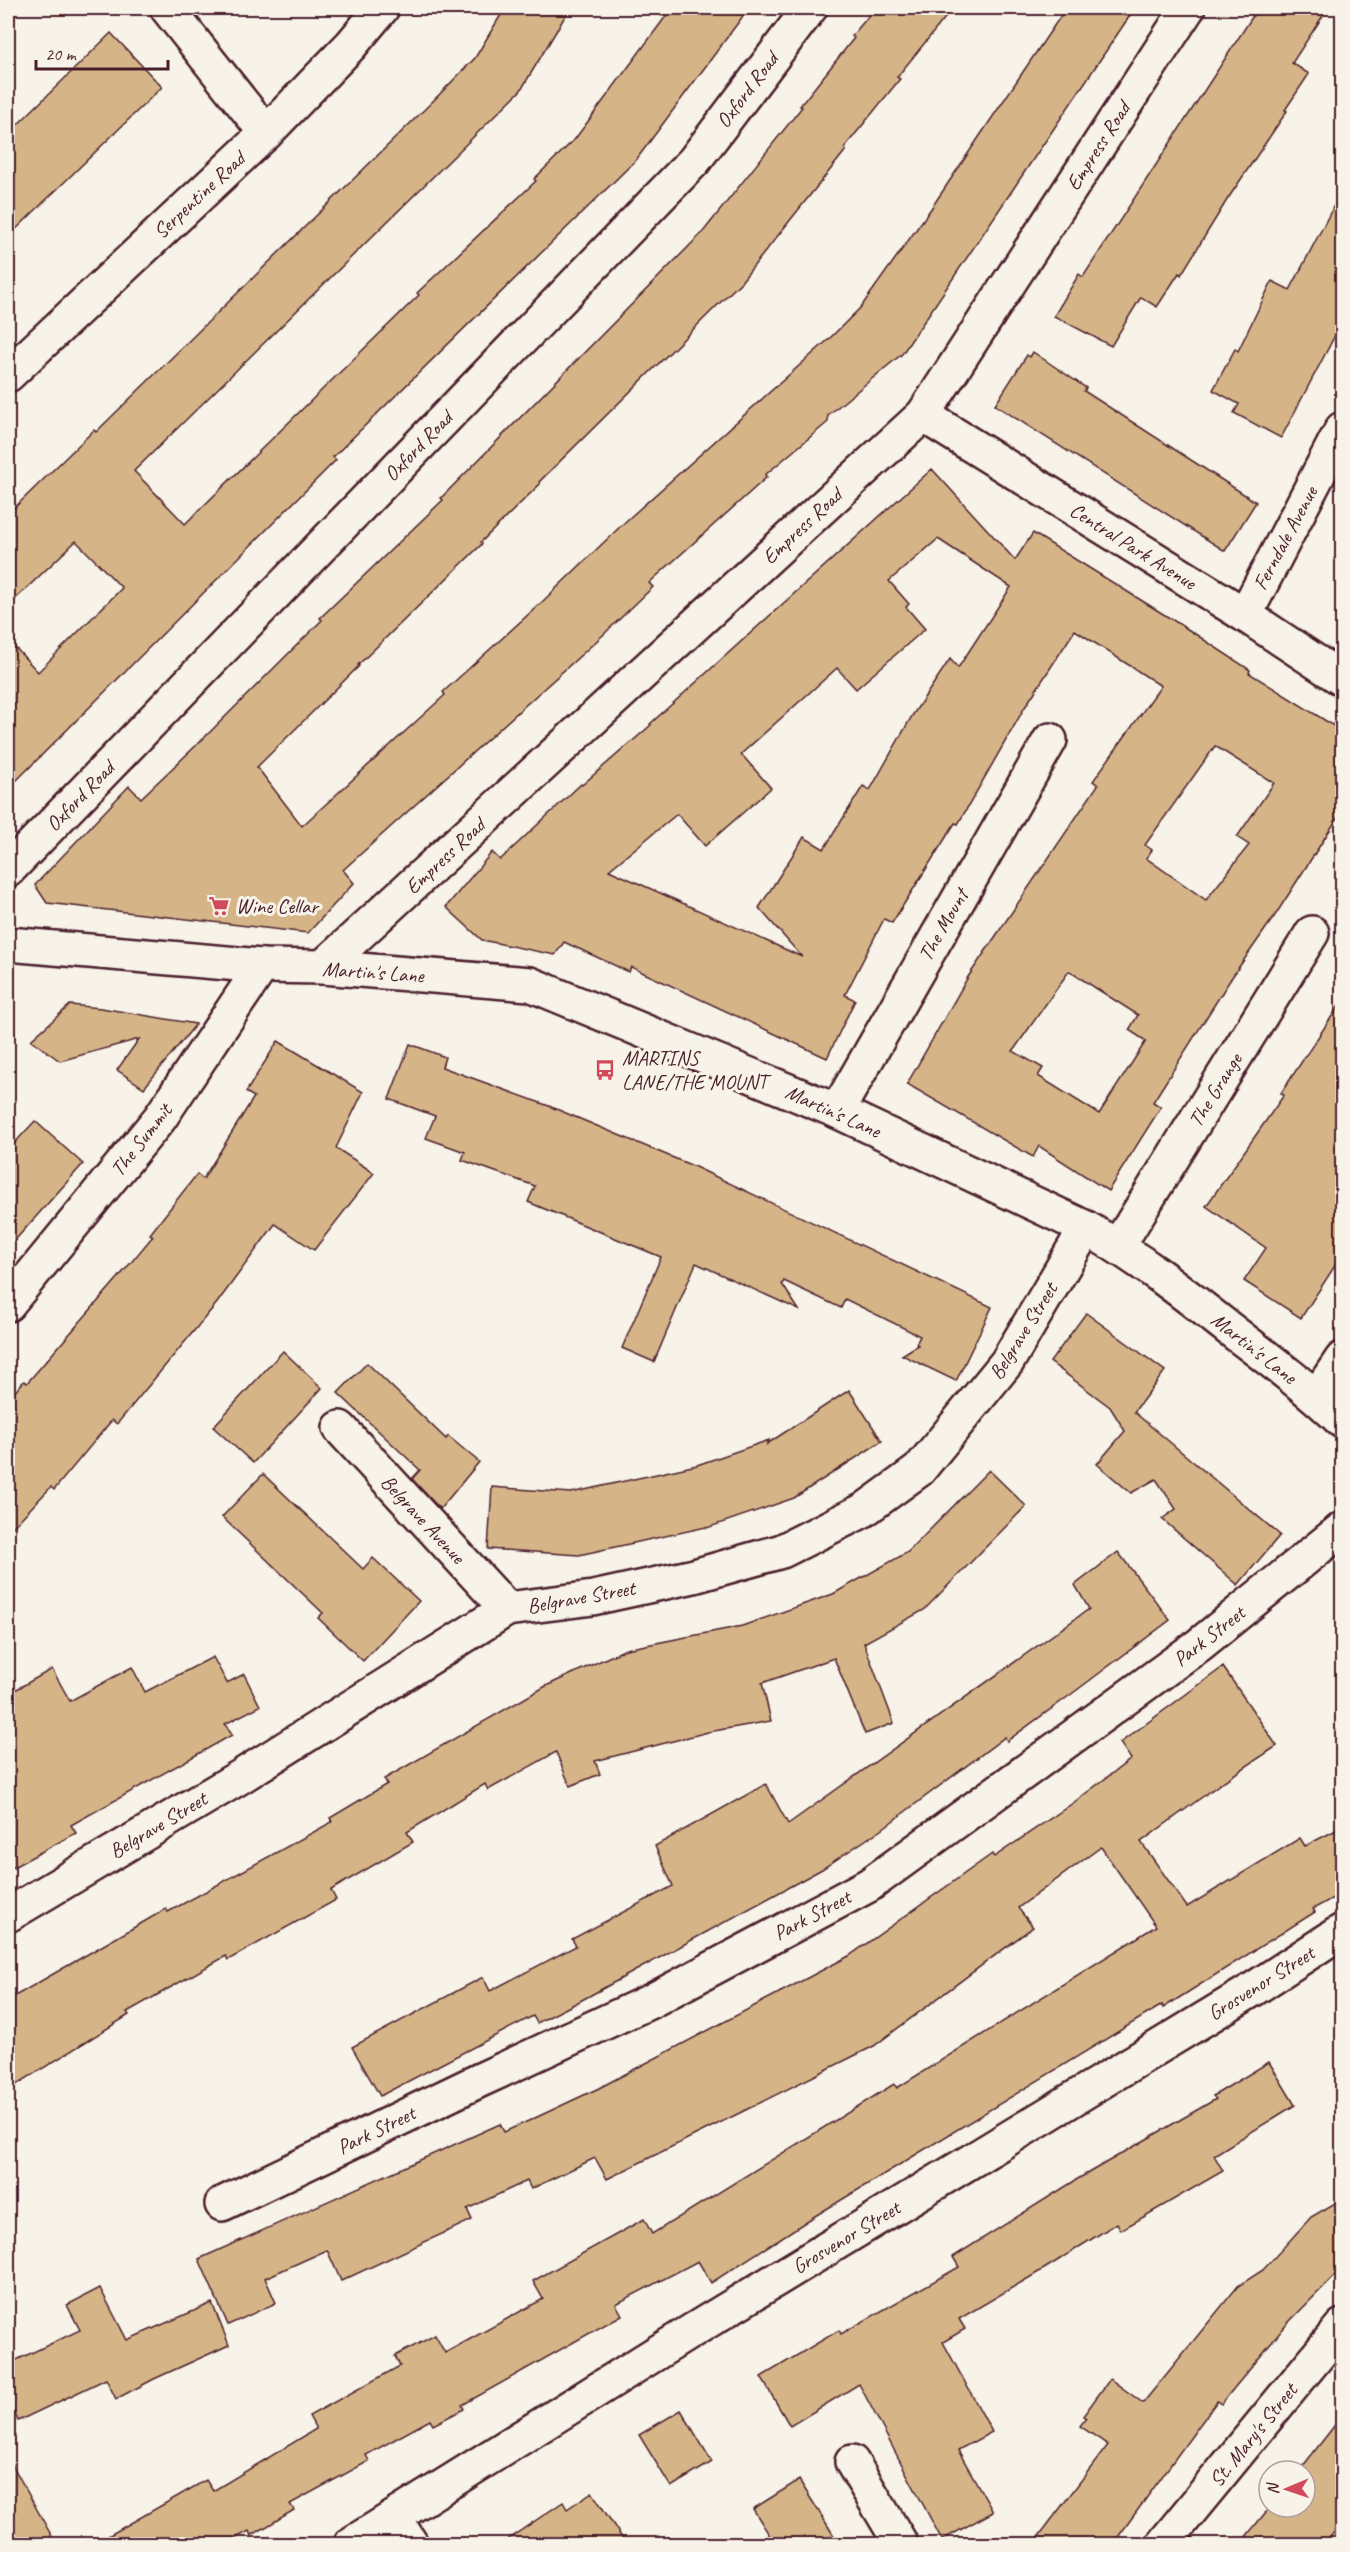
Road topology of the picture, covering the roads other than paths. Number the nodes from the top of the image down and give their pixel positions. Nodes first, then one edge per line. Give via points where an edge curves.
1 (166, 8) edge
2 (382, 8) edge
3 (810, 8) edge
4 (1188, 8) edge
5 (266, 133) junction
6 (8, 375) edge
7 (923, 415) junction
8 (1342, 429) edge
9 (1245, 615) junction
10 (1342, 679) edge
11 (1050, 740) dead end
12 (8, 870) edge
13 (1312, 933) dead end
14 (8, 944) edge
15 (262, 966) junction
16 (324, 967) junction
17 (837, 1111) junction
18 (1086, 1228) junction
19 (1119, 1246) junction
20 (8, 1304) edge
21 (1342, 1359) edge
22 (1317, 1396) junction
23 (1342, 1421) edge
24 (340, 1428) dead end
25 (1342, 1529) edge
26 (507, 1610) junction
27 (8, 1915) edge
28 (1342, 1932) edge
29 (222, 2204) dead end
30 (1342, 2326) edge
31 (852, 2462) dead end
32 (403, 2532) edge
33 (351, 2544) edge
34 (901, 2544) edge
35 (1163, 2544) edge

1 - 5 street
2 - 5 street, Serpentine Road
3 - 12 street, Oxford Road via 694,161
4 - 7 street, Empress Road
5 - 6 street, Serpentine Road
7 - 9 street, Central Park Avenue
7 - 16 street, Empress Road
8 - 9 street, Ferndale Avenue
9 - 10 street, Central Park Avenue
11 - 17 street, The Mount
13 - 19 street, The Grange
14 - 15 street, Martin's Lane
15 - 16 street, Martin's Lane
15 - 20 street, The Summit via 160,1118
16 - 17 street, Martin's Lane via 530,984
17 - 18 street, Martin's Lane
18 - 19 street, Martin's Lane
18 - 26 street, Belgrave Street via 1007,1362 919,1470 864,1510 782,1551 705,1573 593,1598
19 - 22 street, Martin's Lane
21 - 22 street
22 - 23 street, Martin's Lane
24 - 26 street, Belgrave Avenue
25 - 29 street, Park Street via 1199,1645 869,1885 651,2001
26 - 27 street, Belgrave Street
28 - 32 street, Grosvenor Street via 690,2332
30 - 35 street, St. Mary's Street
31 - 34 street
32 - 33 street, Grosvenor Street

